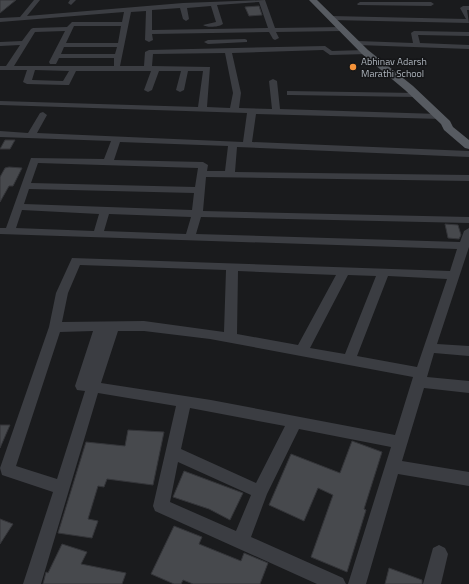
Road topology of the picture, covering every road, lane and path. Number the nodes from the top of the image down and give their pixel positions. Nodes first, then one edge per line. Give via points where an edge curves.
1 (37, 0) edge
2 (144, 0) edge
3 (251, 0) edge
4 (262, 0) edge
5 (313, 0) edge
6 (223, 1) edge
7 (357, 2) edge
8 (213, 3) junction
9 (183, 5) junction
10 (145, 8) junction
11 (469, 8) edge
12 (128, 9) junction
13 (433, 10) edge
14 (77, 14) junction
15 (331, 18) junction
16 (20, 19) junction
17 (186, 19) dead end
18 (378, 19) junction
19 (469, 20) edge
20 (0, 22) edge
21 (125, 24) junction
22 (71, 27) junction
23 (222, 28) junction
24 (342, 29) junction
25 (150, 30) junction
26 (273, 31) junction
27 (469, 34) edge
28 (149, 40) dead end
29 (225, 41) junction
30 (245, 41) dead end
31 (182, 42) junction
32 (208, 42) dead end
33 (25, 43) junction
34 (358, 43) junction
35 (0, 44) edge
36 (61, 45) junction
37 (417, 45) junction
38 (120, 46) junction
39 (469, 47) edge
40 (279, 48) junction
41 (228, 52) junction
42 (365, 52) junction
43 (56, 56) junction
44 (118, 56) junction
45 (200, 61) junction
46 (4, 68) edge
47 (32, 68) junction
48 (50, 68) junction
49 (74, 68) junction
50 (116, 69) junction
51 (152, 69) junction
52 (185, 69) junction
53 (273, 81) dead end
54 (148, 90) dead end
55 (180, 90) dead end
56 (290, 93) dead end
57 (417, 95) junction
58 (0, 103) edge
59 (350, 104) junction
60 (202, 110) junction
61 (234, 110) junction
62 (252, 111) junction
63 (276, 112) junction
64 (43, 115) dead end
65 (442, 120) junction
66 (0, 134) edge
67 (31, 135) junction
68 (469, 135) edge
69 (117, 138) junction
70 (233, 144) junction
71 (247, 145) junction
72 (469, 146) edge
73 (469, 154) edge
74 (108, 162) junction
75 (202, 174) junction
76 (230, 174) junction
77 (469, 178) edge
78 (25, 186) junction
79 (200, 190) junction
80 (17, 207) junction
81 (104, 211) junction
82 (197, 213) junction
83 (469, 220) edge
84 (5, 231) edge
85 (98, 234) junction
86 (190, 237) junction
87 (467, 238) edge
88 (232, 267) junction
89 (344, 271) junction
90 (383, 272) junction
91 (454, 275) junction
92 (107, 326) junction
93 (55, 327) junction
94 (230, 338) junction
95 (429, 348) junction
96 (302, 351) junction
97 (469, 351) edge
98 (349, 360) junction
99 (420, 378) junction
100 (87, 386) junction
101 (469, 387) edge
102 (184, 402) junction
103 (295, 422) junction
104 (400, 442) junction
105 (173, 452) junction
106 (393, 466) junction
107 (469, 479) edge
108 (63, 488) junction
109 (260, 492) junction
110 (241, 541) junction
111 (439, 554) dead end
112 (32, 584) edge
113 (338, 584) edge
114 (357, 584) edge
115 (432, 584) edge

1 - 16 street
2 - 10 street
3 - 4 street
3 - 6 street
4 - 26 street
5 - 15 main road
6 - 8 street
7 - 13 street
7 - 18 street
8 - 9 street
8 - 23 street
9 - 10 street
9 - 17 street
10 - 12 street
10 - 25 street
11 - 19 street via 463,8
12 - 14 street
12 - 21 street
13 - 18 street
13 - 19 street
14 - 16 street
14 - 22 street
15 - 18 street
15 - 24 main road
16 - 20 street
21 - 22 street
21 - 38 street
22 - 33 street via 33,30
22 - 36 street
23 - 25 street
23 - 26 street
23 - 29 street
23 - 31 street
24 - 26 street
24 - 34 main road
25 - 28 street
25 - 31 street
26 - 40 street
27 - 37 street via 414,33
29 - 30 street
29 - 32 street
31 - 45 street
31 - 51 street via 149,52
33 - 35 street
33 - 46 street
34 - 37 street
34 - 42 main road
36 - 38 street
36 - 43 street
37 - 39 street
38 - 44 street
40 - 41 street
40 - 42 street via 325,48 330,53
41 - 45 street
41 - 61 street via 237,93
42 - 57 main road
43 - 44 street
43 - 48 street
44 - 50 street
45 - 52 street
45 - 60 street via 207,70
46 - 47 street
47 - 48 street
47 - 49 street via 27,82 66,83
48 - 49 street
49 - 50 street
50 - 51 street
51 - 52 street
51 - 54 street
52 - 55 street
53 - 63 street
56 - 59 street via 307,93
57 - 59 street
57 - 65 main road
58 - 60 street
59 - 63 street
59 - 65 street
60 - 61 street
61 - 62 street
62 - 63 street
62 - 71 street
64 - 67 street
65 - 68 main road
65 - 72 main road
66 - 67 street
67 - 69 street
69 - 70 street
69 - 74 street
70 - 71 street
70 - 76 street
71 - 73 street
74 - 75 street via 203,166
74 - 78 street via 34,160
75 - 76 street
75 - 79 street
76 - 77 street
78 - 79 street
78 - 80 street
79 - 82 street
80 - 81 street
80 - 84 street
81 - 82 street
81 - 85 street
82 - 83 street
82 - 86 street
84 - 85 street
85 - 86 street
86 - 87 street
87 - 91 street
88 - 89 street
88 - 93 street via 76,261 62,293
88 - 94 street
89 - 90 street
89 - 96 street
90 - 91 street
90 - 98 street
91 - 95 street
92 - 93 street
92 - 94 street via 144,326
92 - 100 street
93 - 108 street via 7,470
94 - 96 street
95 - 97 street
95 - 99 street
96 - 98 street
98 - 99 street
99 - 101 street
99 - 104 street
100 - 102 street
100 - 108 street
102 - 103 street
102 - 105 street
103 - 104 street
103 - 109 street
104 - 106 street
105 - 109 street
105 - 110 street via 161,506
106 - 107 street
106 - 114 street
108 - 112 street
109 - 110 street
110 - 113 street
111 - 115 street

